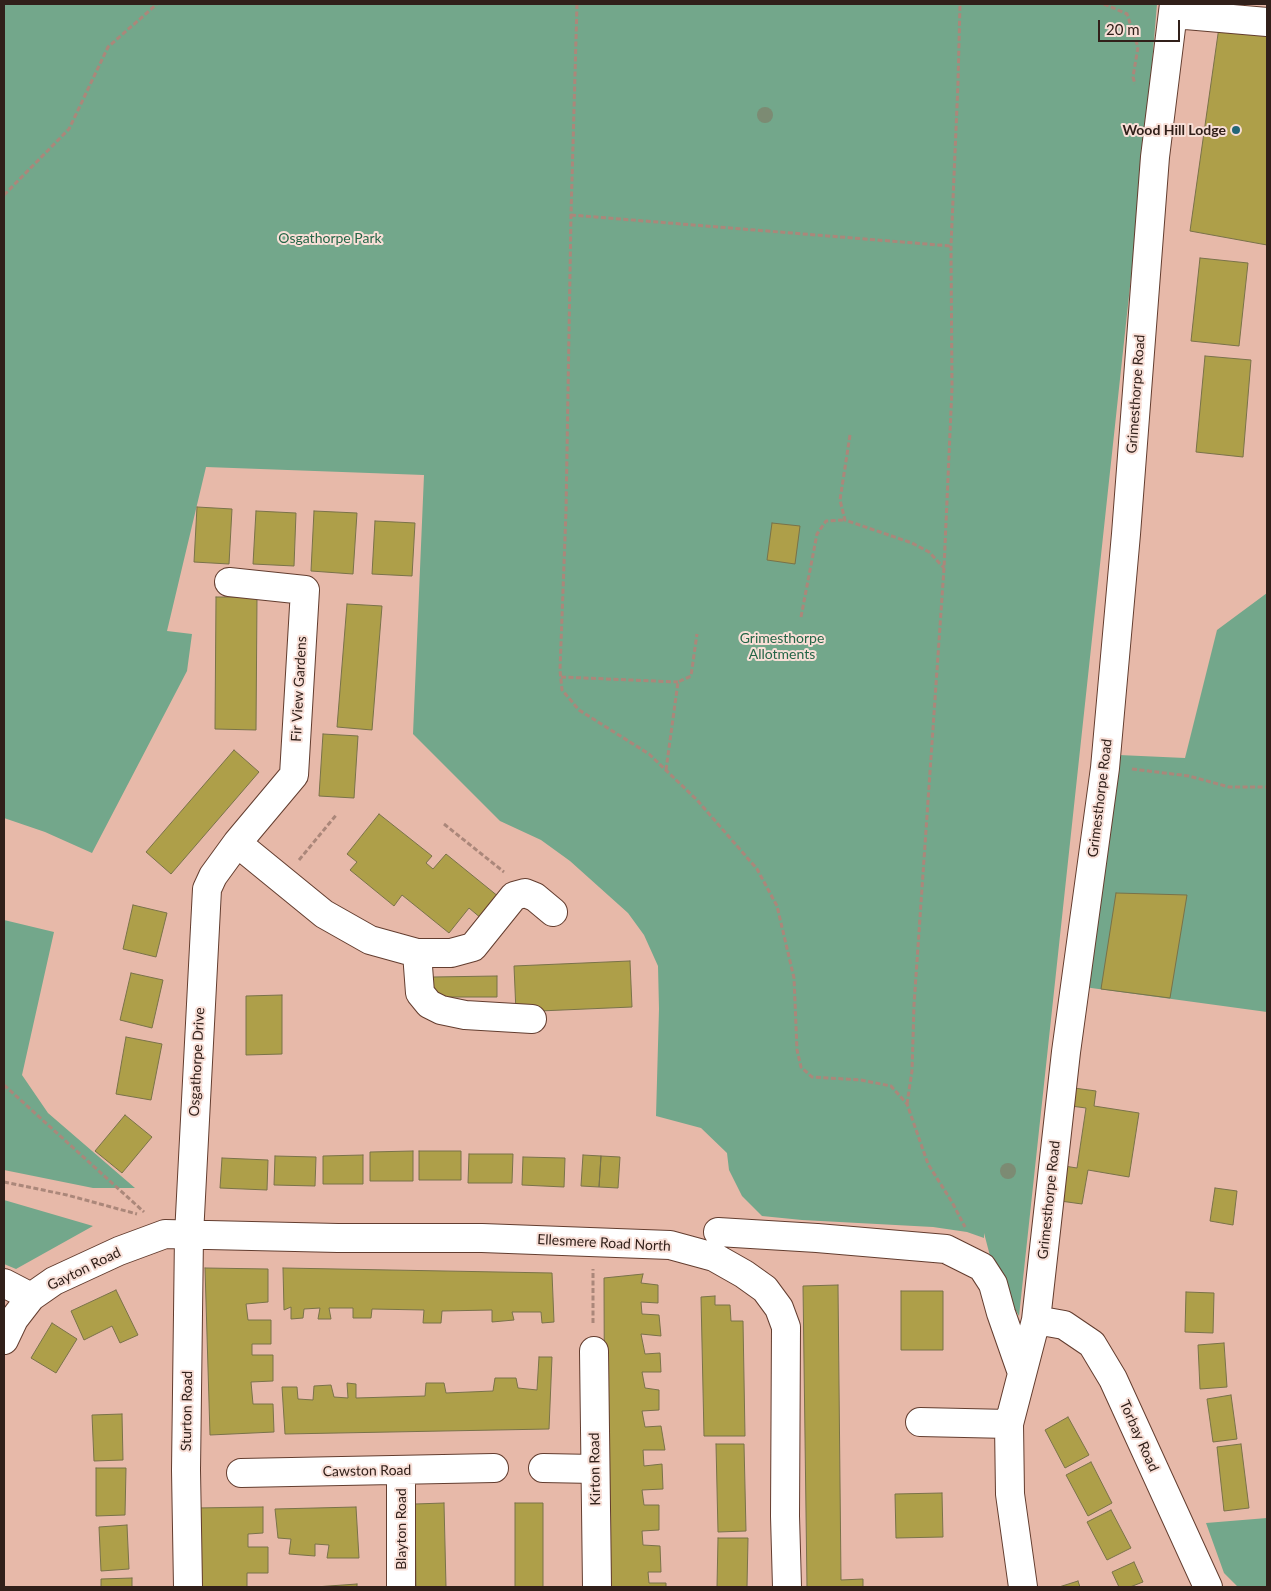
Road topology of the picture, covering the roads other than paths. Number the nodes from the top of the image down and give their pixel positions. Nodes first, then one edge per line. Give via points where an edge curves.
1 (1174, 9) edge
2 (1267, 22) edge
3 (229, 582) dead end
4 (236, 843) junction
5 (207, 889) joint
6 (544, 905) road end
7 (417, 953) junction
8 (532, 1019) dead end
9 (718, 1232) dead end
10 (188, 1236) junction
11 (4, 1284) edge
12 (31, 1296) junction
13 (1036, 1320) junction
14 (4, 1340) edge
15 (594, 1351) dead end
16 (1022, 1373) junction
17 (920, 1422) dead end
18 (1009, 1424) junction
19 (494, 1468) dead end
20 (543, 1468) dead end
21 (595, 1468) junction
22 (401, 1470) junction
23 (241, 1473) dead end
24 (188, 1587) edge
25 (401, 1587) edge
26 (597, 1587) edge
27 (786, 1587) edge
28 (1023, 1587) edge
29 (1208, 1587) edge

1 - 2 street
1 - 13 street, Grimesthorpe Road via 1154,157 1105,768 1066,1052
3 - 4 street, Fir View Gardens via 305,590 294,775
4 - 5 street, Fir View Gardens
4 - 7 street via 324,914 370,940
5 - 10 street, Osgathorpe Drive
6 - 7 street via 524,893 514,896 473,947 452,953
7 - 8 street via 420,993 428,1004 465,1015
9 - 16 street via 946,1249 982,1266 993,1284
10 - 12 street, Gayton Road via 165,1234 118,1251 54,1281
10 - 24 street, Sturton Road
10 - 27 street, Ellesmere Road North via 482,1238 670,1245 714,1257 744,1274 765,1289 779,1308 786,1327
11 - 12 street
12 - 14 street, Gayton Road
13 - 16 street, Grimesthorpe Road
13 - 29 street, Torbay Road via 1064,1325 1092,1344 1113,1379
15 - 21 street, Kirton Road
16 - 18 street, Grimesthorpe Road
17 - 18 street
18 - 28 street, Grimesthorpe Road via 1010,1494
19 - 22 street, Cawston Road
20 - 21 street
21 - 26 street, Kirton Road
22 - 23 street, Cawston Road
22 - 25 street, Blayton Road

